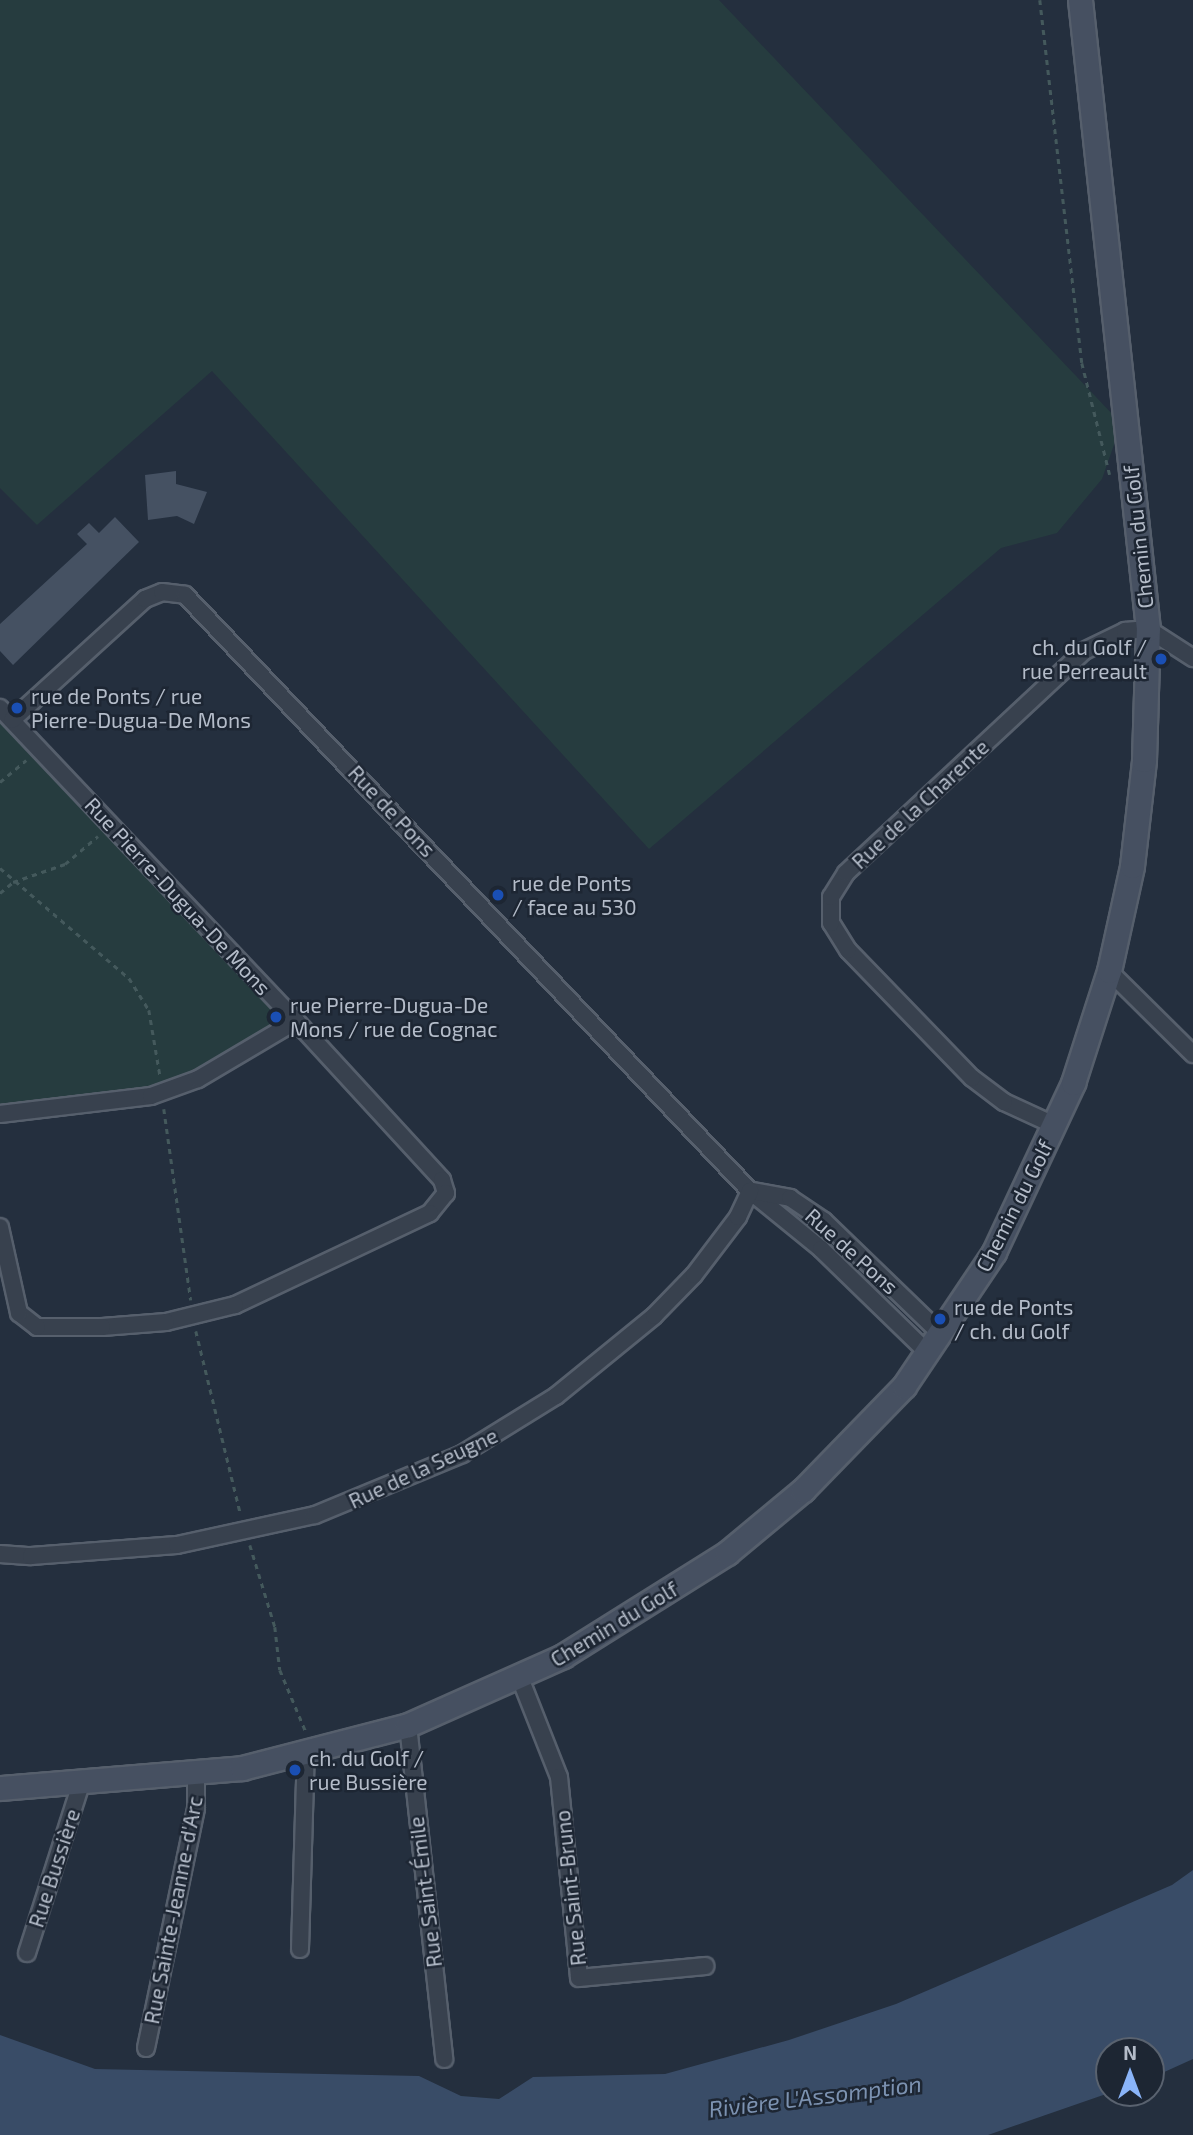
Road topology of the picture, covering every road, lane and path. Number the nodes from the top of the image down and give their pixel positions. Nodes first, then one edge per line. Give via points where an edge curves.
1 (1040, 0) edge
2 (1080, 0) edge
3 (1111, 482) dead end
4 (1148, 629) junction
5 (1193, 658) edge
6 (0, 708) edge
7 (12, 720) junction
8 (39, 749) junction
9 (0, 782) edge
10 (111, 825) junction
11 (0, 868) edge
12 (13, 882) junction
13 (0, 893) edge
14 (1110, 971) junction
15 (296, 1021) junction
16 (1193, 1054) edge
17 (162, 1093) junction
18 (0, 1114) edge
19 (1054, 1125) junction
20 (750, 1191) junction
21 (0, 1227) edge
22 (193, 1316) junction
23 (934, 1343) junction
24 (245, 1529) junction
25 (0, 1554) edge
26 (520, 1678) junction
27 (408, 1724) junction
28 (319, 1732) dead end
29 (307, 1744) junction
30 (196, 1772) junction
31 (81, 1784) junction
32 (0, 1788) edge
33 (300, 1949) dead end
34 (27, 1953) dead end
35 (705, 1966) dead end
36 (146, 2048) dead end
37 (444, 2059) dead end

1 - 3 path via 1082,363 1106,443
2 - 4 street, Chemin du Golf
4 - 5 street
4 - 14 street, Chemin du Golf via 1141,795
4 - 19 street, Rue de la Charente via 1125,631 1084,651 846,873 831,897 831,923 848,950 972,1079 1004,1102
6 - 7 street
7 - 8 street, Rue Pierre-Dugua-De Mons
7 - 20 street, Rue de Pons via 145,599 162,592 185,595
8 - 9 path
8 - 10 street, Rue Pierre-Dugua-De Mons
10 - 12 path via 65,864
10 - 15 street, Rue Pierre-Dugua-De Mons
11 - 12 path
12 - 13 path
12 - 17 path via 48,904 129,978 149,1010
14 - 16 street
14 - 19 street, Chemin du Golf
15 - 17 street via 257,1048
15 - 22 street, Rue Pierre-Dugua-De Mons via 442,1180 446,1193 430,1213 236,1305
17 - 18 street
17 - 22 path
19 - 23 street, Chemin du Golf via 995,1252
20 - 23 street, Rue de Pons
20 - 23 street, Rue de Pons via 790,1198 824,1220
20 - 24 street, Rue de la Seugne via 738,1217 694,1275 654,1316 523,1419 462,1454 367,1497
21 - 22 street, Rue Pierre-Dugua-De Mons via 19,1313 37,1327 102,1327
22 - 24 path
23 - 26 street, Chemin du Golf via 861,1433 727,1553 599,1636
24 - 25 street, Rue de la Seugne via 177,1545 31,1556
24 - 29 path via 275,1627 280,1670
26 - 27 street, Chemin du Golf
26 - 35 street, Rue Saint-Bruno via 559,1777 579,1978
27 - 29 street, Chemin du Golf
27 - 37 street, Rue Saint-Émile
28 - 29 path
29 - 30 street, Chemin du Golf via 242,1768
29 - 33 street
30 - 31 street, Chemin du Golf
30 - 36 street, Rue Sainte-Jeanne-d'Arc via 196,1808
31 - 32 street, Chemin du Golf
31 - 34 street, Rue Bussière

